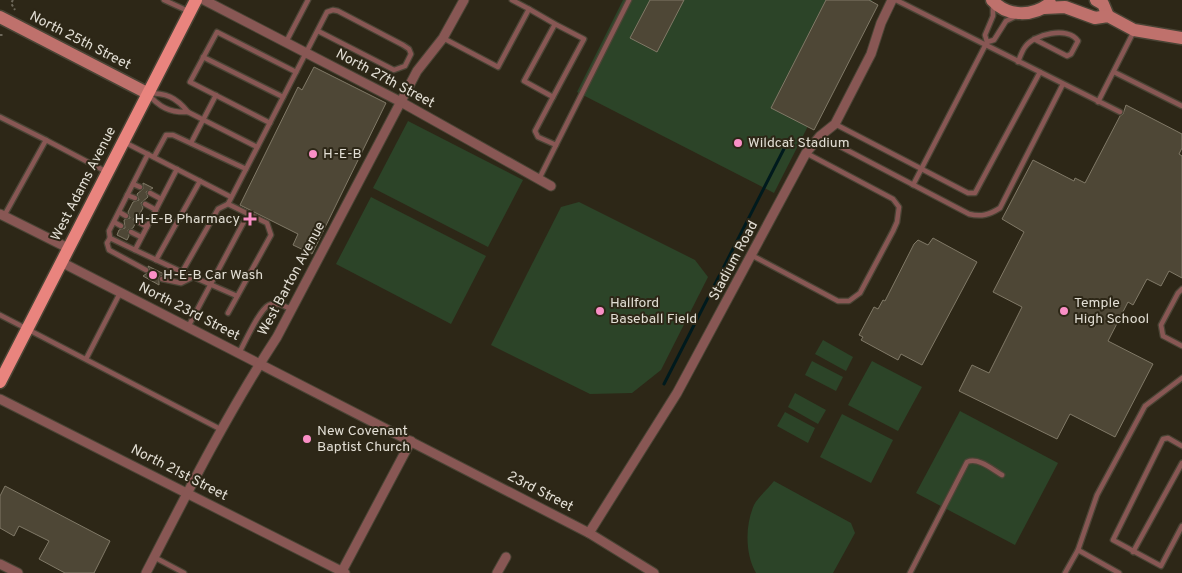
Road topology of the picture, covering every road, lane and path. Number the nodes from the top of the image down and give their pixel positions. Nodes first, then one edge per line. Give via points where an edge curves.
1 (13, 0) edge
2 (164, 0) edge
3 (196, 0) edge
4 (204, 0) edge
5 (308, 0) edge
6 (464, 0) edge
7 (512, 0) edge
8 (629, 0) edge
9 (892, 0) edge
10 (896, 0) edge
11 (992, 0) edge
12 (1096, 0) edge
13 (1049, 4) edge
14 (529, 9) junction
15 (15, 10) dead end
16 (189, 12) junction
17 (1022, 14) junction
18 (1108, 16) junction
19 (0, 17) edge
20 (555, 24) junction
21 (1134, 30) junction
22 (318, 31) junction
23 (443, 38) junction
24 (1182, 38) edge
25 (1034, 39) junction
26 (286, 42) junction
27 (986, 44) junction
28 (306, 53) junction
29 (203, 57) junction
30 (1018, 62) junction
31 (296, 72) junction
32 (1040, 72) junction
33 (1114, 72) junction
34 (1063, 84) junction
35 (147, 93) junction
36 (216, 95) junction
37 (283, 97) junction
38 (553, 97) junction
39 (401, 102) junction
40 (1098, 102) junction
41 (1182, 106) edge
42 (188, 112) junction
43 (1120, 112) dead end
44 (0, 116) edge
45 (203, 120) junction
46 (270, 123) junction
47 (835, 124) junction
48 (820, 136) junction
49 (46, 140) junction
50 (122, 141) junction
51 (191, 144) junction
52 (556, 145) junction
53 (257, 147) junction
54 (806, 153) junction
55 (148, 154) junction
56 (154, 157) junction
57 (177, 169) junction
58 (246, 169) junction
59 (921, 169) junction
60 (107, 172) junction
61 (539, 179) junction
62 (200, 181) junction
63 (133, 184) junction
64 (912, 184) junction
65 (551, 186) dead end
66 (140, 187) dead end
67 (150, 193) dead end
68 (127, 195) junction
69 (231, 197) junction
70 (135, 198) dead end
71 (161, 199) junction
72 (145, 204) dead end
73 (228, 204) junction
74 (156, 210) junction
75 (119, 212) junction
76 (248, 214) junction
77 (2, 215) edge
78 (126, 216) dead end
79 (137, 221) dead end
80 (114, 222) junction
81 (121, 226) dead end
82 (147, 227) junction
83 (131, 232) dead end
84 (141, 237) junction
85 (110, 238) junction
86 (68, 248) junction
87 (135, 250) junction
88 (753, 256) junction
89 (156, 260) junction
90 (61, 262) junction
91 (146, 270) dead end
92 (182, 272) junction
93 (194, 277) junction
94 (162, 279) dead end
95 (211, 284) junction
96 (1182, 289) edge
97 (120, 292) junction
98 (237, 296) junction
99 (292, 309) junction
100 (228, 313) dead end
101 (0, 315) edge
102 (188, 327) junction
103 (27, 329) junction
104 (1182, 346) edge
105 (239, 353) junction
106 (86, 359) junction
107 (260, 364) junction
108 (1182, 378) edge
109 (0, 382) edge
110 (0, 399) edge
111 (222, 430) junction
112 (411, 441) junction
113 (1182, 446) edge
114 (1182, 463) edge
115 (1002, 475) dead end
116 (187, 493) junction
117 (1182, 526) edge
118 (589, 533) junction
119 (1078, 550) junction
120 (1133, 552) junction
121 (154, 557) junction
122 (506, 557) dead end
123 (0, 564) edge
124 (1161, 566) junction
125 (342, 572) edge
126 (18, 573) edge
127 (146, 573) edge
128 (184, 573) edge
129 (497, 573) edge
130 (654, 573) edge
131 (910, 573) edge
132 (1065, 573) edge
133 (1119, 573) edge
134 (1158, 573) edge

1 - 15 path via 11,3
2 - 16 lane
3 - 16 main road, West Adams Avenue
4 - 26 street, North 27th Street
5 - 26 lane
6 - 23 street, West Barton Avenue
7 - 14 lane
8 - 52 lane
9 - 47 street, Stadium Road via 880,23 871,54
10 - 27 lane
11 - 17 street via 1008,11
11 - 27 lane via 994,10 985,34
12 - 18 street via 1103,4
13 - 17 street via 1036,12
13 - 18 street via 1095,18
14 - 20 lane
14 - 23 lane via 498,67
16 - 35 main road, West Adams Avenue
17 - 27 lane via 1006,21 994,40
18 - 21 street
19 - 35 street, North 25th Street
20 - 38 lane via 524,81
20 - 38 lane via 584,40
21 - 24 street
21 - 33 lane
22 - 22 lane via 394,70 405,66 411,54 403,45 333,10 328,12
22 - 28 lane
23 - 39 street, West Barton Avenue via 417,70
25 - 25 lane via 1054,33 1070,35 1078,41 1067,56
25 - 30 lane via 1025,47
26 - 28 street, North 27th Street
27 - 30 lane
27 - 59 lane
28 - 31 lane
28 - 39 street, North 27th Street
29 - 31 lane via 217,32
29 - 36 lane via 190,82
29 - 37 lane
30 - 32 lane
31 - 37 lane
32 - 34 lane
32 - 59 lane via 975,193 968,193
33 - 40 lane
33 - 41 lane
34 - 40 lane
34 - 64 lane via 1000,208 991,214 968,214
35 - 42 lane via 158,105 174,112
35 - 42 lane via 166,93 180,101
35 - 50 main road, West Adams Avenue
36 - 45 lane
36 - 46 lane
37 - 46 lane
38 - 52 lane via 535,130 538,137
39 - 61 street, North 27th Street
39 - 99 street, West Barton Avenue
40 - 43 lane
42 - 45 lane
44 - 49 lane
45 - 51 lane
45 - 53 lane
46 - 53 lane
47 - 48 street, Stadium Road
47 - 59 lane
48 - 54 street, Stadium Road
48 - 64 lane
49 - 60 lane
49 - 77 lane
50 - 55 lane
50 - 60 main road, West Adams Avenue
51 - 56 lane via 173,134 166,135
51 - 58 lane
52 - 61 lane
53 - 58 lane
54 - 88 street, Stadium Road
54 - 88 lane via 893,199 899,208 893,231 860,293 850,301 838,301
55 - 56 lane
55 - 63 lane
56 - 57 lane
57 - 62 lane
57 - 71 lane
58 - 69 lane
59 - 64 lane
60 - 86 main road, West Adams Avenue
61 - 65 street, North 27th Street
62 - 69 lane
62 - 89 lane
63 - 66 lane
63 - 68 lane
67 - 71 lane
68 - 70 lane
68 - 75 lane
69 - 73 lane
71 - 74 lane
72 - 74 lane
73 - 76 lane
73 - 92 lane via 218,209
74 - 82 lane
75 - 78 lane
75 - 80 lane
76 - 95 lane
76 - 98 lane via 267,223 271,235
77 - 86 street
79 - 82 lane
80 - 81 lane
80 - 85 lane via 109,231
82 - 84 lane
83 - 84 lane
84 - 87 lane
85 - 87 lane
85 - 91 lane via 107,243 109,250
86 - 90 main road, West Adams Avenue
87 - 89 lane
88 - 118 street, Stadium Road via 677,393
89 - 92 lane
90 - 97 street, North 23rd Street
90 - 103 main road, West Adams Avenue
92 - 93 lane
93 - 94 lane via 181,283
93 - 95 lane
95 - 98 lane
95 - 102 lane
96 - 104 lane via 1161,325 1161,332
97 - 102 street, North 23rd Street
97 - 106 lane
98 - 100 lane
99 - 105 lane via 276,303 268,305
99 - 107 street, West Barton Avenue
101 - 103 lane
102 - 105 street, North 23rd Street
103 - 106 lane
103 - 109 main road, West Adams Avenue
105 - 107 street, North 23rd Street
106 - 111 lane
107 - 111 street, West Barton Avenue
107 - 112 street, North 23rd Street
108 - 119 lane via 1145,406 1096,495
110 - 116 street, North 21st Street
111 - 116 street, West Barton Avenue
112 - 118 street, 23rd Street
112 - 125 street
113 - 120 lane via 1168,438 1163,439 1113,536 1113,540
114 - 120 lane
115 - 131 lane via 977,461 967,462
116 - 121 street, West Barton Avenue
116 - 125 street, North 21st Street
117 - 124 lane
118 - 130 street, 23rd Street
119 - 132 lane
119 - 133 lane
120 - 124 lane
121 - 127 street, West Barton Avenue
121 - 128 lane
122 - 129 street
123 - 126 street
124 - 134 lane

